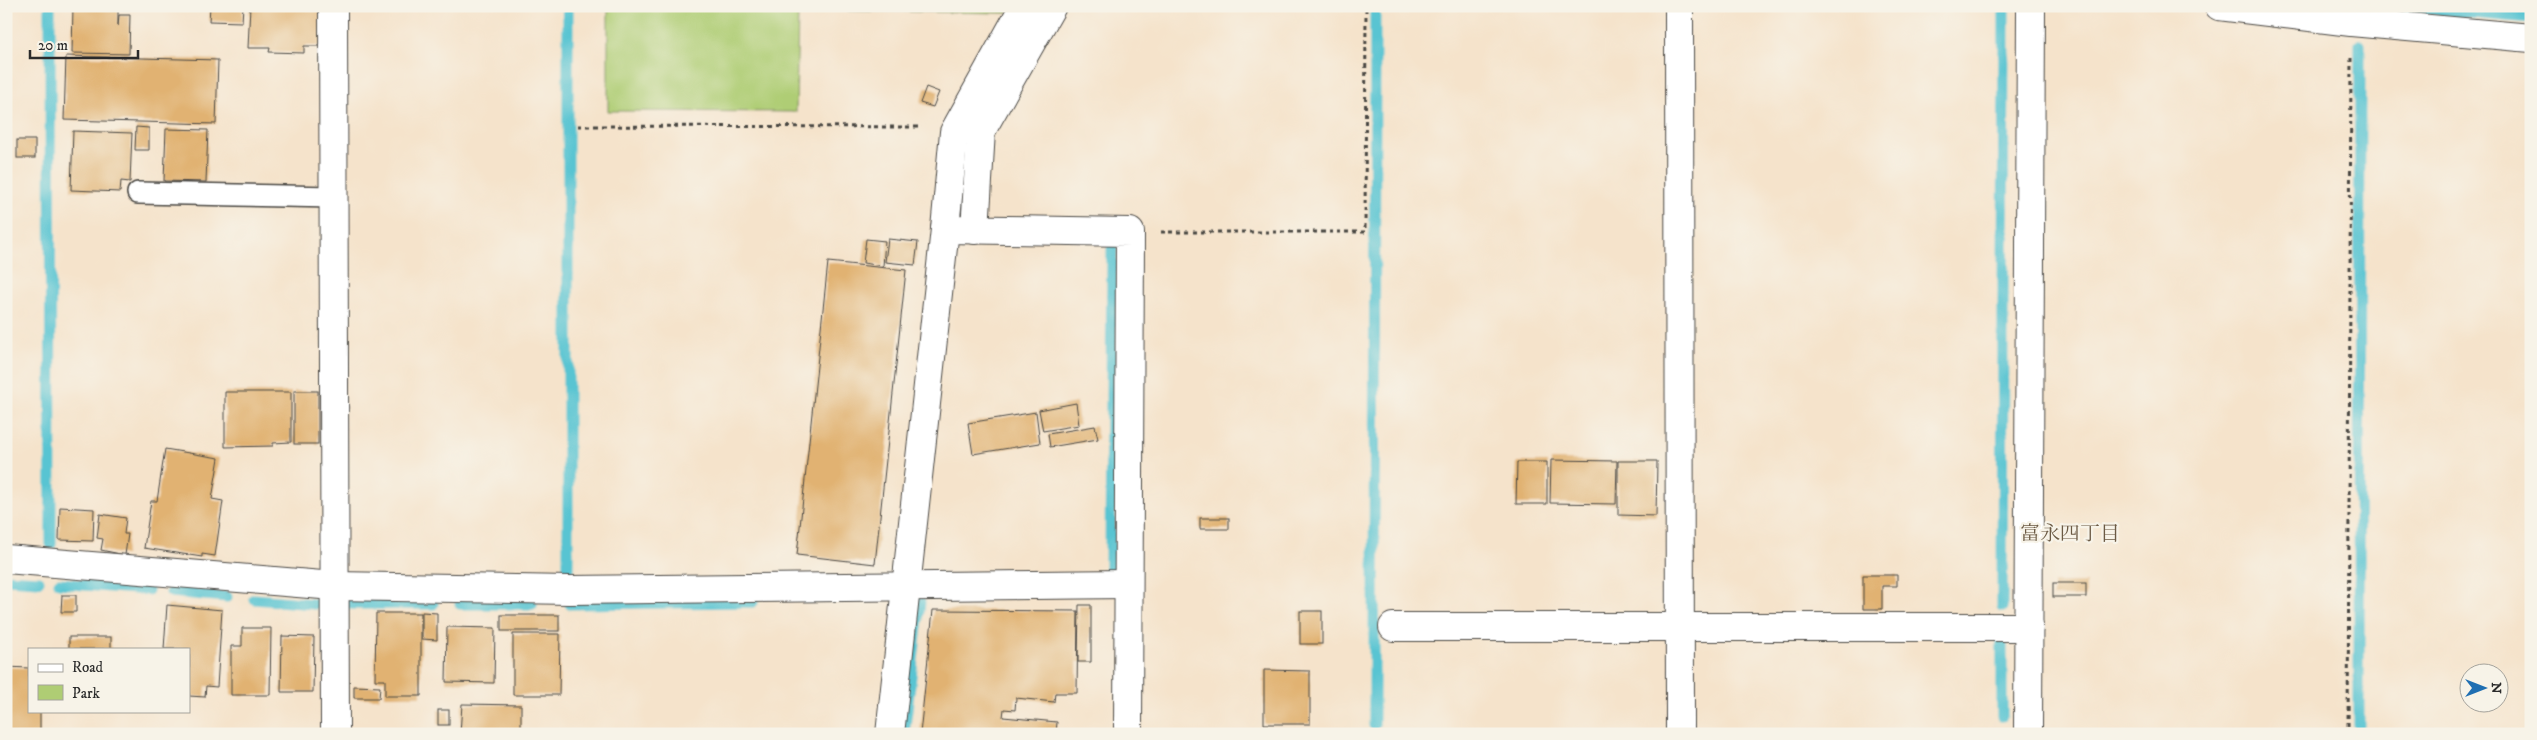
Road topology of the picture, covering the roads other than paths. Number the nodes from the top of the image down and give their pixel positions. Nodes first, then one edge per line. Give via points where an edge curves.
1 (333, 6) edge
2 (1024, 6) edge
3 (1052, 6) edge
4 (1679, 6) edge
5 (2031, 6) edge
6 (2219, 6) edge
7 (2531, 38) edge
8 (968, 129) junction
9 (138, 194) dead end
10 (333, 197) junction
11 (945, 229) junction
12 (975, 230) junction
13 (6, 559) edge
14 (1128, 584) junction
15 (334, 586) junction
16 (907, 586) junction
17 (1393, 627) dead end
18 (1680, 627) junction
19 (2029, 627) junction
20 (335, 734) edge
21 (890, 734) edge
22 (1128, 734) edge
23 (1680, 734) edge
24 (2028, 734) edge

1 - 10 street
2 - 8 street
3 - 8 street
4 - 18 street
5 - 19 street
6 - 7 street
8 - 11 street via 954,132
8 - 12 street
9 - 10 lane
10 - 15 street
11 - 12 street
11 - 16 street
12 - 14 street via 1130,232
13 - 15 street
14 - 16 street
14 - 22 street
15 - 16 street via 569,590
15 - 20 street
16 - 21 street
17 - 18 street
18 - 19 street
18 - 23 street
19 - 24 street

